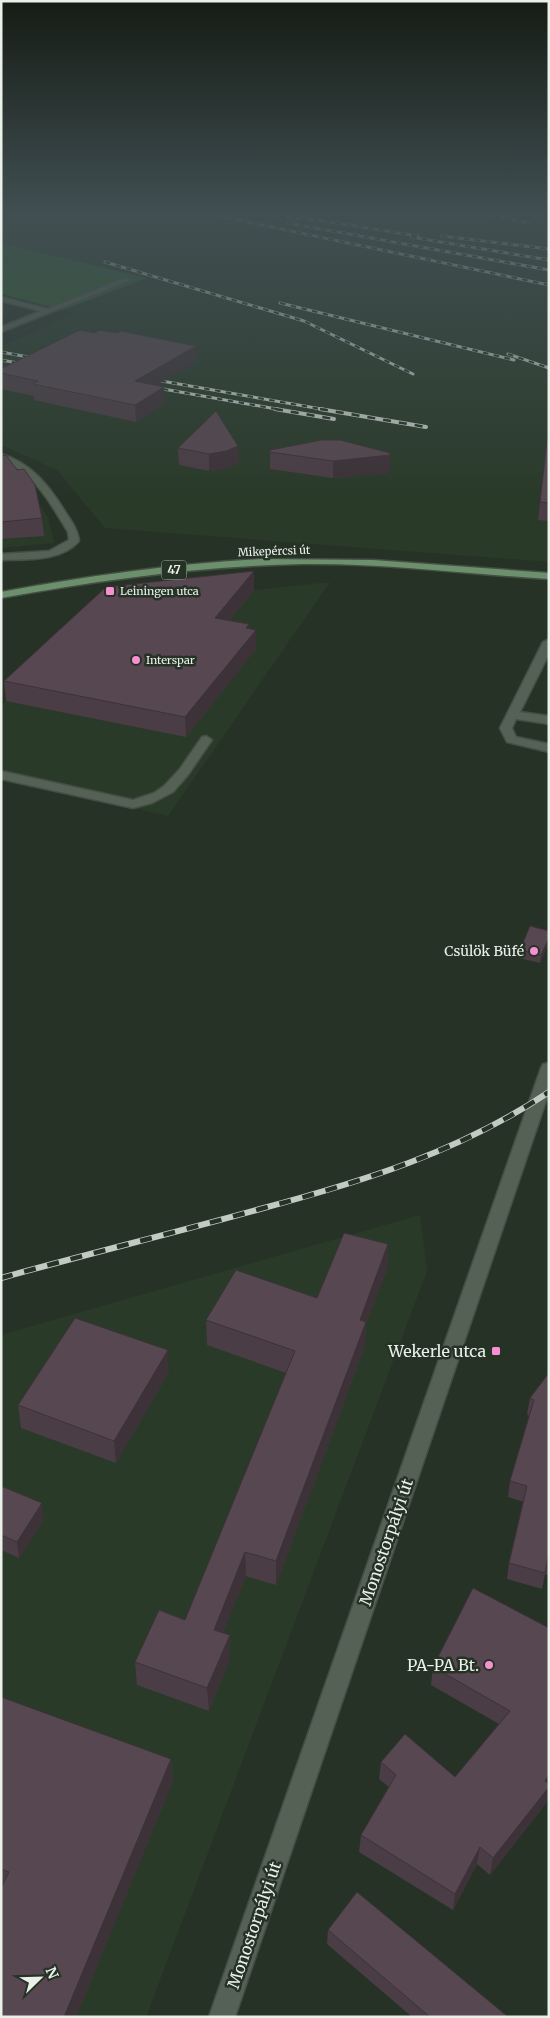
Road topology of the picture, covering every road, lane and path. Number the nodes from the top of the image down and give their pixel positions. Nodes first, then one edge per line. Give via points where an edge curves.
1 (38, 308) edge
2 (55, 308) edge
3 (48, 311) junction
4 (1, 330) edge
5 (1, 457) edge
6 (1, 557) edge
7 (549, 576) edge
8 (1, 595) edge
9 (549, 642) edge
10 (513, 714) junction
11 (549, 720) edge
12 (206, 740) dead end
13 (549, 748) edge
14 (1, 776) edge
15 (549, 1068) edge
16 (222, 2017) edge

1 - 3 street
2 - 3 street
3 - 4 street
5 - 6 street via 35,475 73,532 74,541 58,551
7 - 8 main road, Mikepércsi út / 47 via 348,562 260,563 165,570
9 - 10 street
10 - 11 street
10 - 13 street via 506,728 511,738
12 - 14 street via 168,792 145,802 133,804
15 - 16 street, Monostorpályi út

